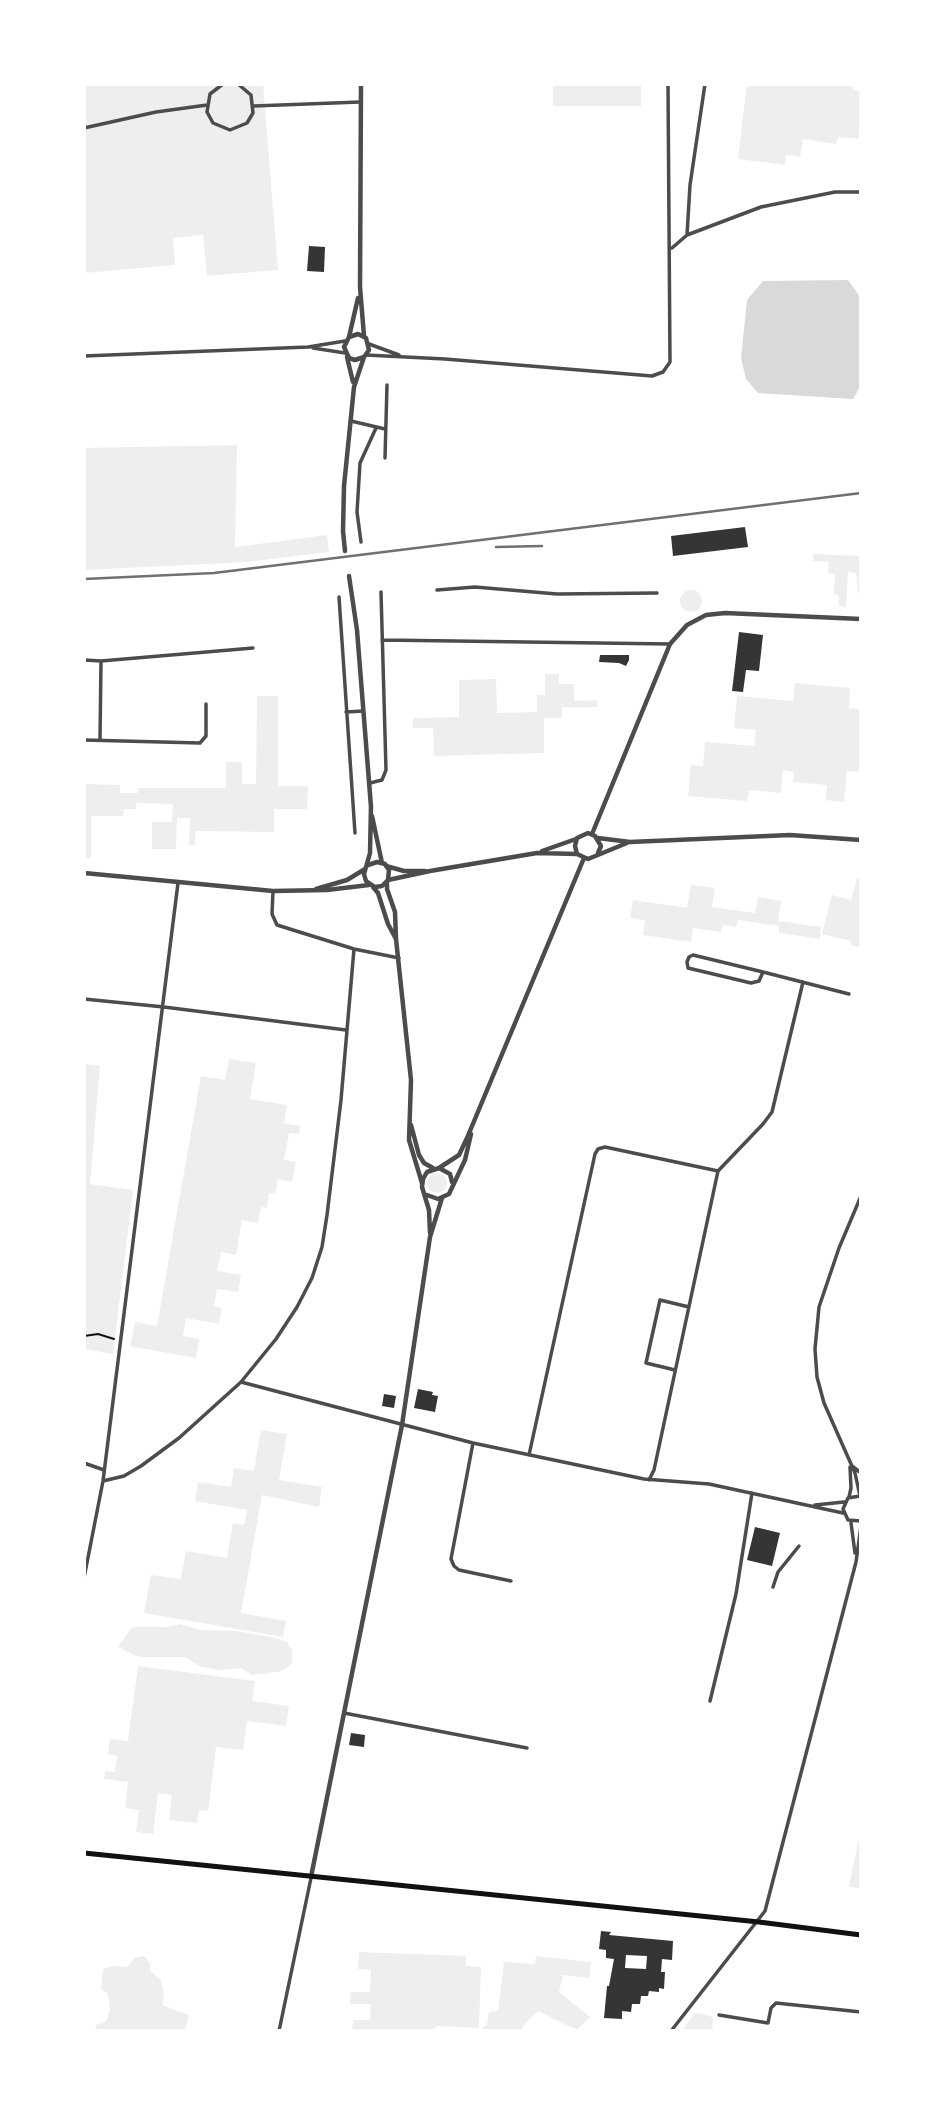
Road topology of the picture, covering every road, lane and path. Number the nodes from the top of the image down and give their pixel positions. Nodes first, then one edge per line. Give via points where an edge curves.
1 (223, 84) edge
2 (238, 84) edge
3 (361, 84) edge
4 (668, 84) edge
5 (705, 84) edge
6 (362, 102) junction
7 (207, 106) junction
8 (254, 106) junction
9 (84, 128) edge
10 (861, 192) edge
11 (687, 235) junction
12 (671, 250) junction
13 (360, 287) junction
14 (364, 336) junction
15 (347, 339) junction
16 (369, 344) junction
17 (307, 347) junction
18 (346, 354) junction
19 (84, 356) edge
20 (365, 356) junction
21 (407, 357) junction
22 (387, 385) dead end
23 (354, 387) junction
24 (351, 421) junction
25 (376, 428) junction
26 (385, 429) junction
27 (385, 458) dead end
28 (361, 541) dead end
29 (345, 551) dead end
30 (349, 576) dead end
31 (437, 590) dead end
32 (381, 592) dead end
33 (657, 593) dead end
34 (339, 597) dead end
35 (861, 619) edge
36 (382, 640) junction
37 (670, 644) junction
38 (253, 648) dead end
39 (84, 660) edge
40 (101, 662) junction
41 (206, 704) dead end
42 (363, 711) junction
43 (346, 712) junction
44 (84, 740) edge
45 (100, 740) junction
46 (368, 783) junction
47 (370, 806) junction
48 (355, 833) dead end
49 (592, 834) junction
50 (577, 838) junction
51 (598, 838) junction
52 (861, 840) edge
53 (630, 842) junction
54 (537, 853) junction
55 (578, 853) junction
56 (598, 853) junction
57 (584, 858) junction
58 (384, 864) junction
59 (367, 867) junction
60 (430, 871) junction
61 (84, 873) edge
62 (387, 881) junction
63 (177, 883) junction
64 (371, 885) junction
65 (312, 890) junction
66 (273, 891) junction
67 (396, 939) junction
68 (354, 949) junction
69 (399, 958) junction
70 (763, 972) junction
71 (803, 982) junction
72 (849, 994) dead end
73 (84, 999) edge
74 (163, 1006) junction
75 (347, 1030) junction
76 (410, 1120) junction
77 (471, 1130) junction
78 (437, 1168) junction
79 (718, 1171) junction
80 (452, 1182) junction
81 (422, 1183) junction
82 (426, 1194) junction
83 (861, 1196) edge
84 (442, 1198) junction
85 (430, 1237) junction
86 (689, 1307) junction
87 (84, 1336) edge
88 (120, 1340) junction
89 (675, 1370) junction
90 (241, 1382) junction
91 (402, 1425) junction
92 (472, 1443) junction
93 (529, 1455) junction
94 (84, 1463) edge
95 (850, 1464) junction
96 (104, 1470) junction
97 (861, 1473) edge
98 (649, 1480) junction
99 (103, 1482) junction
100 (752, 1493) junction
101 (860, 1496) edge
102 (849, 1497) junction
103 (845, 1502) junction
104 (806, 1506) junction
105 (844, 1513) junction
106 (850, 1521) junction
107 (861, 1524) edge
108 (799, 1546) dead end
109 (856, 1562) junction
110 (84, 1578) edge
111 (511, 1581) dead end
112 (773, 1587) dead end
113 (710, 1700) dead end
114 (344, 1713) junction
115 (527, 1748) dead end
116 (84, 1853) edge
117 (310, 1878) junction
118 (758, 1922) junction
119 (861, 1935) edge
120 (861, 2012) edge
121 (719, 2015) dead end
122 (279, 2031) edge
123 (671, 2031) edge

1 - 7 street via 210,94
2 - 8 street via 251,95
3 - 6 street
4 - 12 street
5 - 11 street
6 - 8 street
6 - 13 street
7 - 8 street via 213,122 230,130 247,123
7 - 9 street
10 - 11 street via 835,192 761,207
11 - 12 street
12 - 21 street via 670,362 658,374
13 - 14 street
13 - 15 street
14 - 15 street via 355,334
14 - 16 street
15 - 17 street
15 - 18 street
16 - 20 street
16 - 21 street
17 - 18 street
17 - 19 street
18 - 20 street via 355,360
18 - 23 street
20 - 21 street
20 - 23 street
22 - 26 street
23 - 24 street
24 - 25 street
24 - 29 street via 342,512
25 - 26 street
25 - 28 street via 360,463 357,512
26 - 27 street
30 - 42 street
31 - 33 street via 475,587 557,594
32 - 36 street
34 - 43 street
35 - 37 street via 706,615 687,625
36 - 37 street
36 - 46 street via 386,770 382,780
37 - 49 street
38 - 40 street
39 - 40 street
40 - 45 street
41 - 45 street via 206,736 200,743
42 - 43 street
42 - 46 street
43 - 48 street
44 - 45 street
46 - 47 street
47 - 58 street
47 - 59 street
49 - 50 street
49 - 51 street
50 - 54 street
50 - 55 street
51 - 53 street
51 - 56 street
52 - 53 street via 790,835
53 - 56 street
54 - 55 street
54 - 60 street
55 - 57 street
56 - 57 street
57 - 77 street
58 - 59 street via 375,862
58 - 60 street via 404,871
58 - 62 street
59 - 64 street via 364,877
59 - 65 street via 347,880
60 - 62 street
61 - 63 street
62 - 64 street via 382,886
62 - 67 street
63 - 66 street
63 - 74 street
64 - 65 street
64 - 67 street
65 - 66 street
66 - 68 street via 272,914 277,925
67 - 69 street
68 - 69 street
68 - 75 street
69 - 76 street via 411,1080
70 - 70 street via 693,955 687,962 688,968 751,983 759,981
70 - 71 street
71 - 72 street
71 - 79 street via 772,1112
73 - 74 street
74 - 75 street
74 - 88 street
75 - 90 street via 322,1247 297,1307
76 - 78 street via 419,1155 424,1163
76 - 81 street via 410,1148
77 - 78 street via 459,1155
77 - 80 street via 466,1160
78 - 80 street via 450,1174
78 - 81 street via 424,1175
79 - 86 street
79 - 93 street via 598,1149
80 - 84 street
81 - 82 street
82 - 84 street
82 - 85 street
83 - 95 street via 826,1285 816,1330 817,1377
84 - 85 street
85 - 91 street
86 - 89 street
86 - 89 street via 660,1300 646,1363
87 - 88 path via 98,1334
88 - 96 street
89 - 98 street
90 - 91 street
90 - 99 street via 141,1466
91 - 92 street
91 - 114 street
92 - 93 street
92 - 111 street via 451,1559 459,1570
93 - 98 street
94 - 96 street
95 - 97 street
95 - 101 street
95 - 102 street
96 - 99 street
98 - 100 street via 709,1484
99 - 110 street
100 - 104 street
100 - 113 street via 736,1594
101 - 102 street
102 - 103 street
103 - 104 street
103 - 105 street
104 - 105 street
105 - 106 street
106 - 107 street
106 - 109 street
107 - 109 street
108 - 112 street
109 - 118 street via 772,1889
114 - 115 street
114 - 117 street
116 - 117 main road
117 - 118 main road
117 - 122 street
118 - 119 main road
118 - 123 street
120 - 121 street via 776,2003 768,2023

